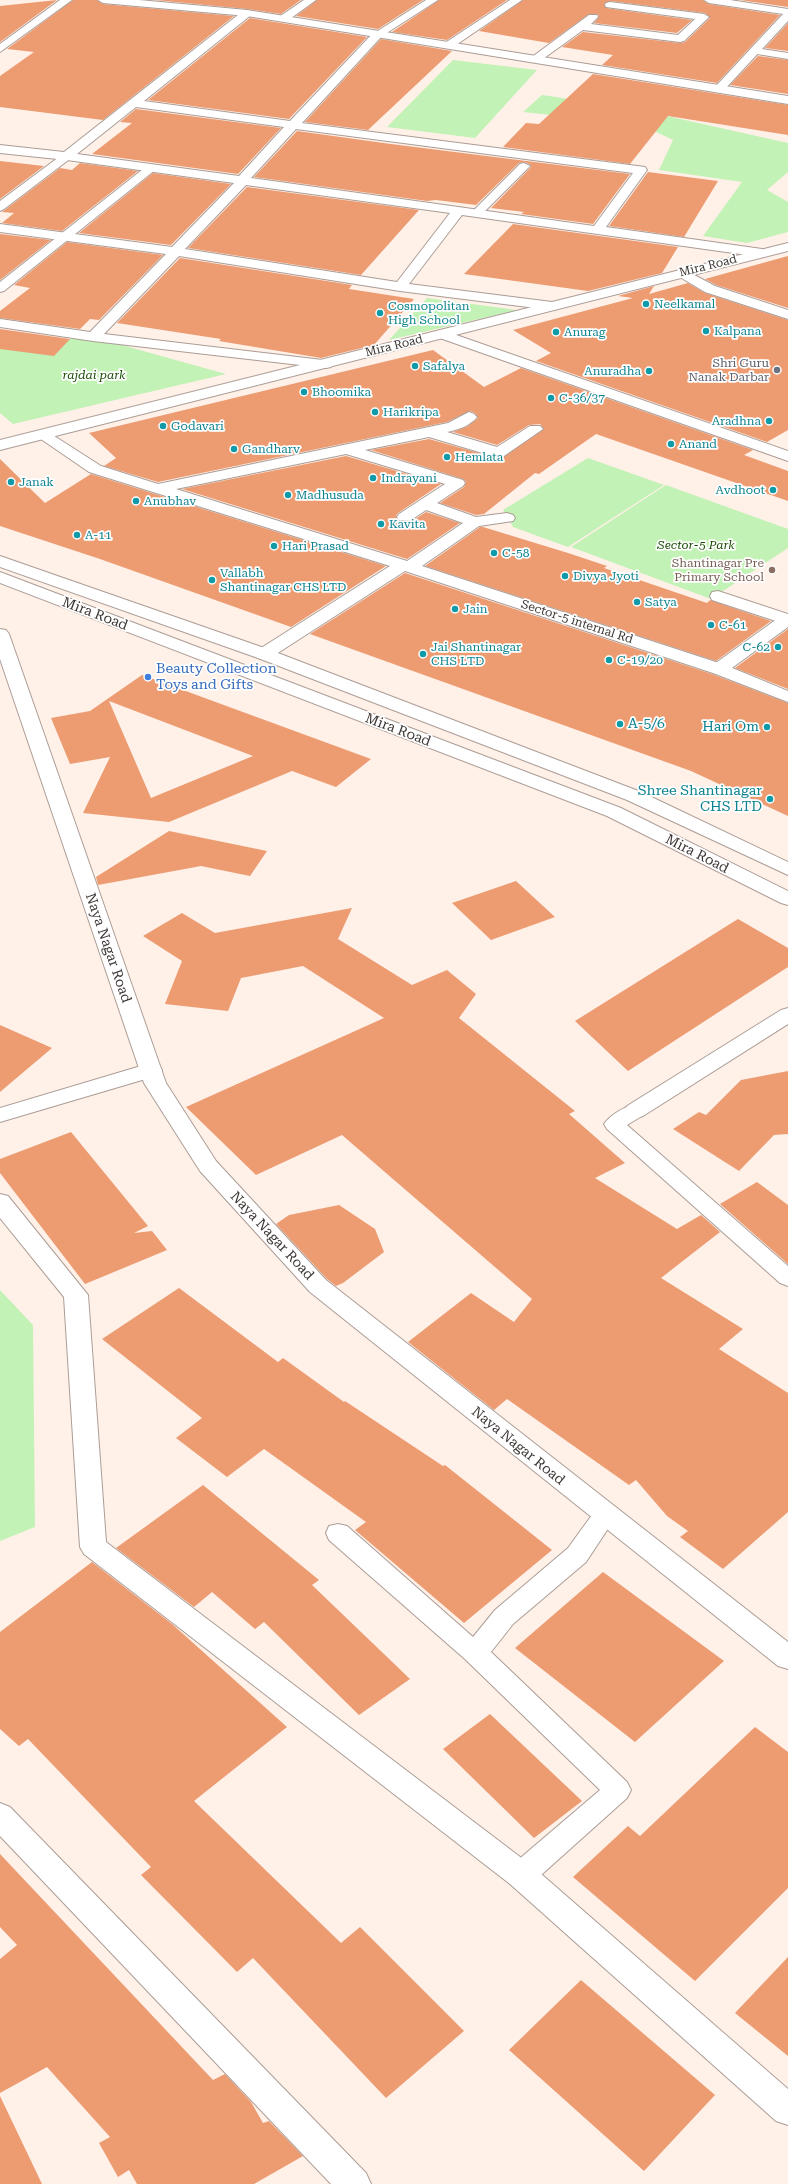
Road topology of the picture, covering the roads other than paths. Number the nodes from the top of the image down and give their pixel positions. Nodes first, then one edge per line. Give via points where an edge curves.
1 (57, 0) edge
2 (67, 0) edge
3 (103, 0) edge
4 (312, 0) edge
5 (433, 0) edge
6 (517, 0) edge
7 (710, 0) edge
8 (613, 2) edge
9 (788, 12) edge
10 (247, 13) junction
11 (788, 16) edge
12 (283, 19) junction
13 (581, 26) junction
14 (378, 34) junction
15 (0, 42) edge
16 (449, 45) junction
17 (0, 49) edge
18 (755, 51) junction
19 (788, 56) edge
20 (536, 59) junction
21 (720, 88) junction
22 (788, 100) edge
23 (134, 103) junction
24 (293, 125) junction
25 (0, 149) edge
26 (67, 156) junction
27 (524, 166) dead end
28 (151, 168) junction
29 (242, 181) junction
30 (0, 207) edge
31 (458, 211) junction
32 (477, 213) junction
33 (0, 228) edge
34 (597, 231) junction
35 (66, 237) junction
36 (788, 247) edge
37 (175, 251) junction
38 (762, 253) junction
39 (683, 273) junction
40 (400, 287) junction
41 (0, 288) edge
42 (552, 306) junction
43 (788, 315) edge
44 (0, 323) edge
45 (442, 334) junction
46 (93, 337) junction
47 (326, 364) junction
48 (469, 418) dead end
49 (535, 429) dead end
50 (429, 432) junction
51 (43, 436) junction
52 (0, 445) edge
53 (346, 449) junction
54 (788, 456) edge
55 (157, 488) junction
56 (424, 504) junction
57 (405, 517) dead end
58 (507, 518) dead end
59 (475, 522) junction
60 (0, 561) edge
61 (406, 566) junction
62 (0, 577) edge
63 (718, 596) dead end
64 (788, 620) edge
65 (0, 634) edge
66 (264, 654) junction
67 (719, 669) junction
68 (788, 697) edge
69 (788, 869) edge
70 (788, 900) edge
71 (788, 1015) edge
72 (151, 1070) junction
73 (635, 1111) joint
74 (0, 1115) edge
75 (0, 1202) edge
76 (788, 1278) edge
77 (605, 1515) junction
78 (338, 1533) dead end
79 (475, 1652) junction
80 (788, 1658) edge
81 (0, 1816) edge
82 (521, 1875) junction
83 (788, 2110) edge
84 (348, 2182) edge

1 - 15 street
2 - 17 street
3 - 10 street
4 - 12 street
5 - 14 lane
6 - 16 lane
7 - 9 street
8 - 13 street
8 - 13 street via 704,17 680,39
10 - 12 street
10 - 23 street
11 - 18 street
12 - 14 street
13 - 20 street
14 - 16 street
14 - 24 street
16 - 20 street
18 - 19 lane
18 - 21 street
20 - 21 street
21 - 22 street
23 - 24 street
23 - 26 street
24 - 29 street
24 - 34 street via 641,170
25 - 26 street
26 - 28 street
26 - 30 lane
27 - 32 lane
28 - 29 street
28 - 35 lane
29 - 31 street
29 - 37 street
31 - 32 street
31 - 40 street
32 - 34 street
33 - 35 street
34 - 38 street
35 - 37 street
35 - 41 lane
36 - 38 street, Mira Road
37 - 40 street
37 - 46 street
38 - 39 street, Mira Road
39 - 42 street, Mira Road
39 - 43 street via 710,289
40 - 42 street
42 - 45 street, Mira Road
44 - 46 street
45 - 47 street, Mira Road
45 - 54 street
46 - 47 street
47 - 51 street, Mira Road
48 - 50 street, Sector-5 internal Rd via 454,426
49 - 50 street, Sector-5 internal Rd via 499,454
50 - 53 street, Sector-5 internal Rd
51 - 52 street, Mira Road
51 - 55 street, Sector-5 internal Rd via 95,469
53 - 55 street, Sector-5 internal Rd
53 - 56 street, Sector-5 internal Rd via 457,483
55 - 61 street, Sector-5 internal Rd
56 - 57 street, Sector-5 internal Rd
56 - 59 street
58 - 59 street
59 - 61 street
60 - 66 street, Mira Road
61 - 66 street
61 - 67 street, Sector-5 internal Rd
62 - 70 street, Mira Road via 614,812
63 - 64 street
64 - 67 street
65 - 72 street, Naya Nagar Road
66 - 69 street, Mira Road via 634,796
67 - 68 street, Sector-5 internal Rd
71 - 73 street
72 - 74 street
72 - 77 street, Naya Nagar Road via 155,1083 208,1166 318,1286
73 - 76 lane via 614,1124
75 - 82 street via 76,1295 92,1547
77 - 79 lane via 577,1555 504,1617
77 - 80 street, Naya Nagar Road
78 - 79 lane
79 - 82 lane via 618,1790
81 - 84 street
82 - 83 street

